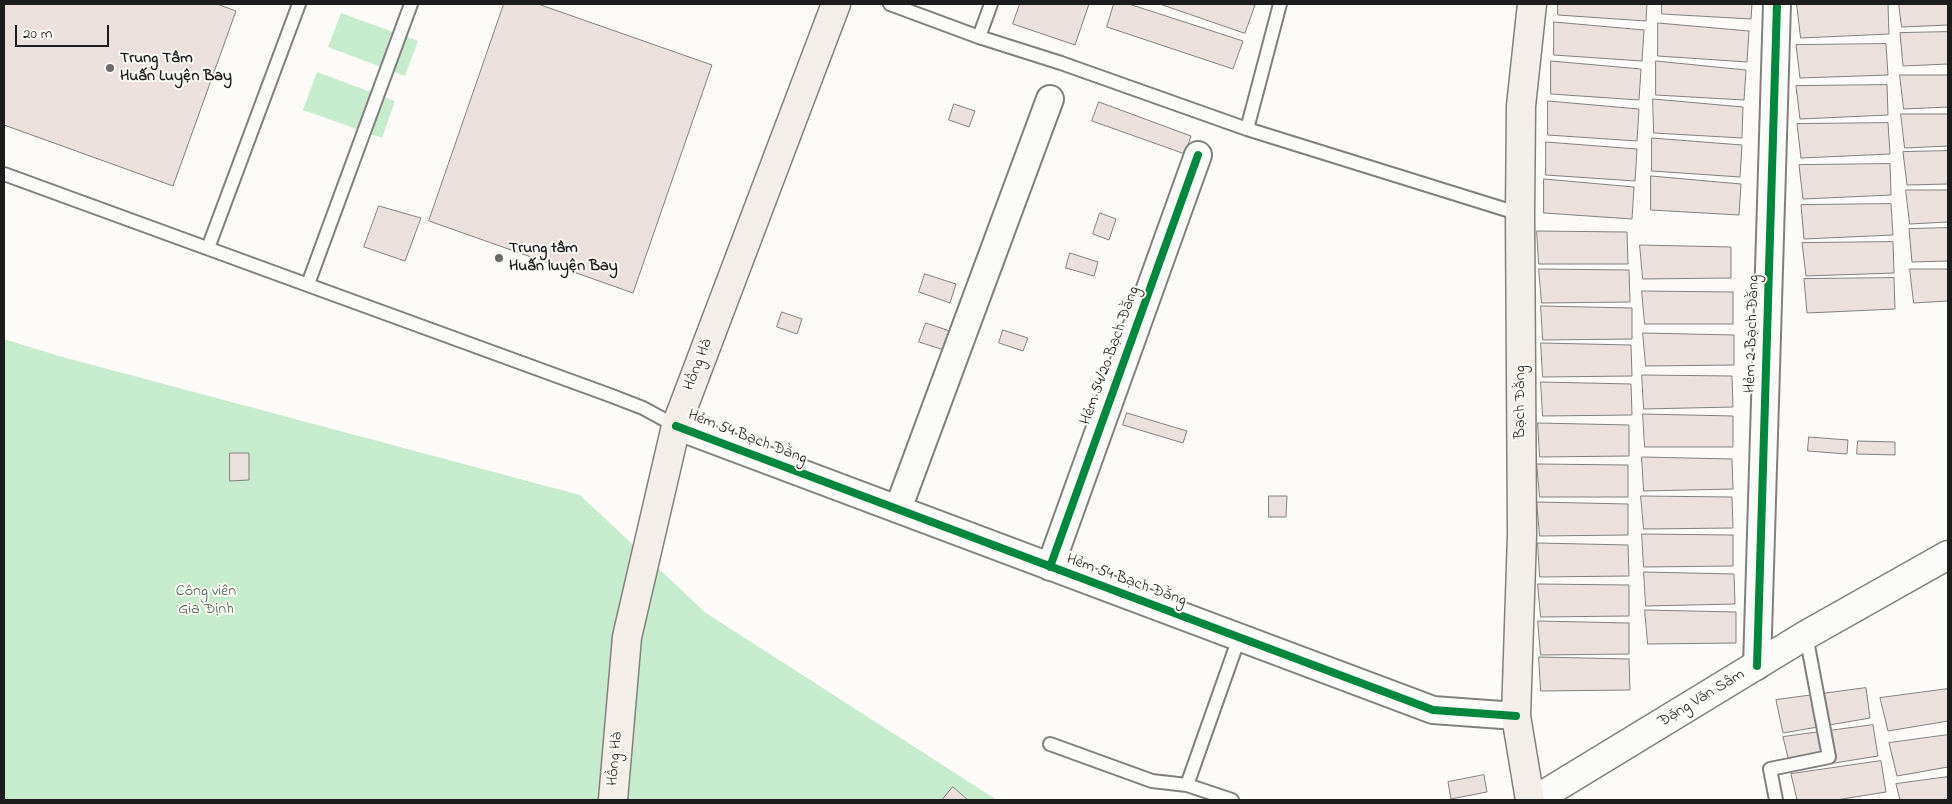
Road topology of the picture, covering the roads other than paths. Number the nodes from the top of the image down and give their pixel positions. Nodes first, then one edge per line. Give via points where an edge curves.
1 (298, 4) edge
2 (411, 4) edge
3 (836, 4) edge
4 (890, 4) edge
5 (990, 4) edge
6 (1280, 4) edge
7 (1532, 4) edge
8 (1777, 4) edge
9 (979, 37) junction
10 (1050, 99) dead end
11 (1247, 129) junction
12 (1198, 155) dead end
13 (4, 174) edge
14 (1520, 214) junction
15 (208, 248) junction
16 (308, 284) junction
17 (676, 426) junction
18 (898, 509) junction
19 (1948, 555) edge
20 (1050, 567) junction
21 (1806, 635) junction
22 (1239, 638) junction
23 (1757, 666) junction
24 (1516, 716) junction
25 (1050, 744) dead end
26 (1187, 785) junction
27 (613, 800) edge
28 (1232, 800) edge
29 (1530, 800) edge
30 (1535, 800) edge
31 (1776, 800) edge

1 - 15 lane
2 - 16 lane
3 - 17 main road, Hồng Hà
4 - 9 lane
5 - 9 lane
6 - 11 lane
7 - 14 main road, Bạch Đằng via 1521,106
8 - 23 street, Hẻm 2 Bạch Đằng
9 - 11 lane
10 - 18 street
11 - 14 lane
12 - 20 street, Hẻm 54/20 Bạch Đằng
13 - 15 lane
14 - 24 main road, Bạch Đằng via 1522,535
15 - 16 lane
16 - 17 lane via 612,396
17 - 18 street, Hẻm 54 Bạch Đằng
17 - 27 main road, Hồng Hà via 627,637
18 - 20 street, Hẻm 54 Bạch Đằng
19 - 21 street, Đặng Văn Sâm
20 - 22 street, Hẻm 54 Bạch Đằng
21 - 23 street, Đặng Văn Sâm
21 - 31 lane via 1830,756 1770,769
22 - 24 street, Hẻm 54 Bạch Đằng via 1434,710
22 - 26 lane
23 - 30 street, Đặng Văn Sâm
24 - 29 main road, Bạch Đằng
25 - 26 lane via 1152,781
26 - 28 lane

